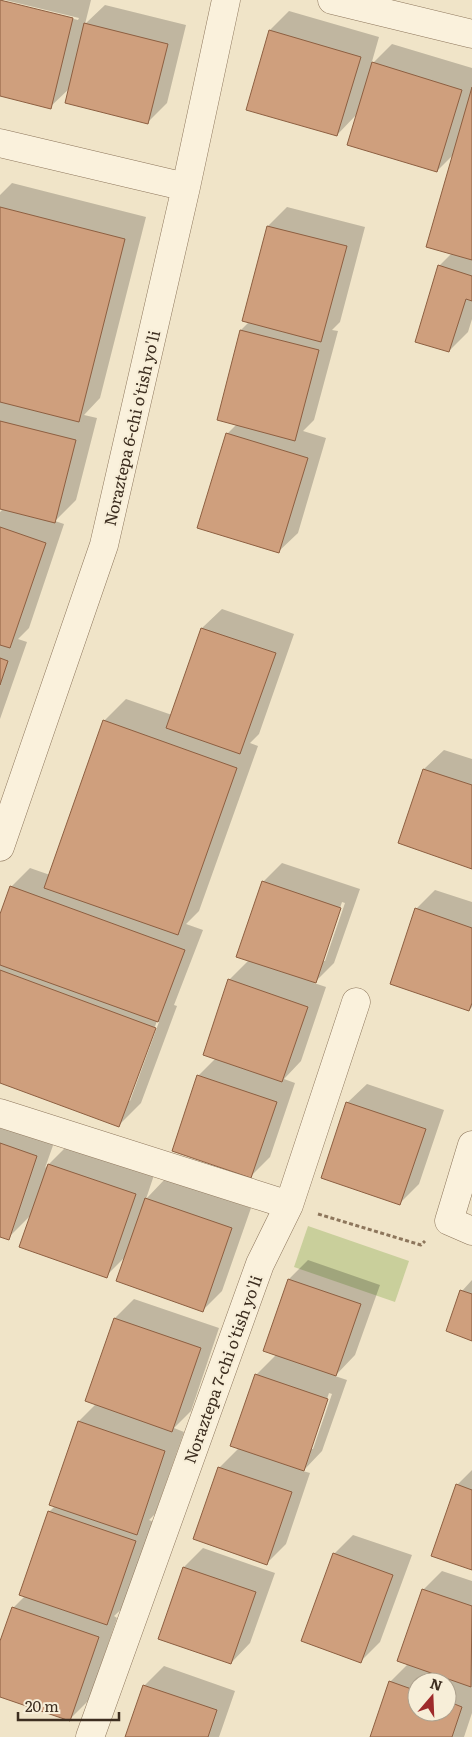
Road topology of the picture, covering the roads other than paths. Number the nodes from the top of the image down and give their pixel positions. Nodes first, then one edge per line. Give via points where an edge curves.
1 (226, 0) edge
2 (332, 0) edge
3 (472, 34) edge
4 (0, 143) edge
5 (186, 187) junction
6 (0, 847) edge
7 (356, 1002) dead end
8 (0, 1113) edge
9 (472, 1145) edge
10 (289, 1205) junction
11 (461, 1226) edge
12 (90, 1737) edge

1 - 5 street, Noraztepa 6-chi o'tish yo'li
2 - 3 street
4 - 5 street
5 - 6 street, Noraztepa 6-chi o'tish yo'li via 104,544
7 - 10 street, Noraztepa 7-chi o'tish yo'li
8 - 10 street
9 - 11 street
10 - 12 street, Noraztepa 7-chi o'tish yo'li via 260,1264

